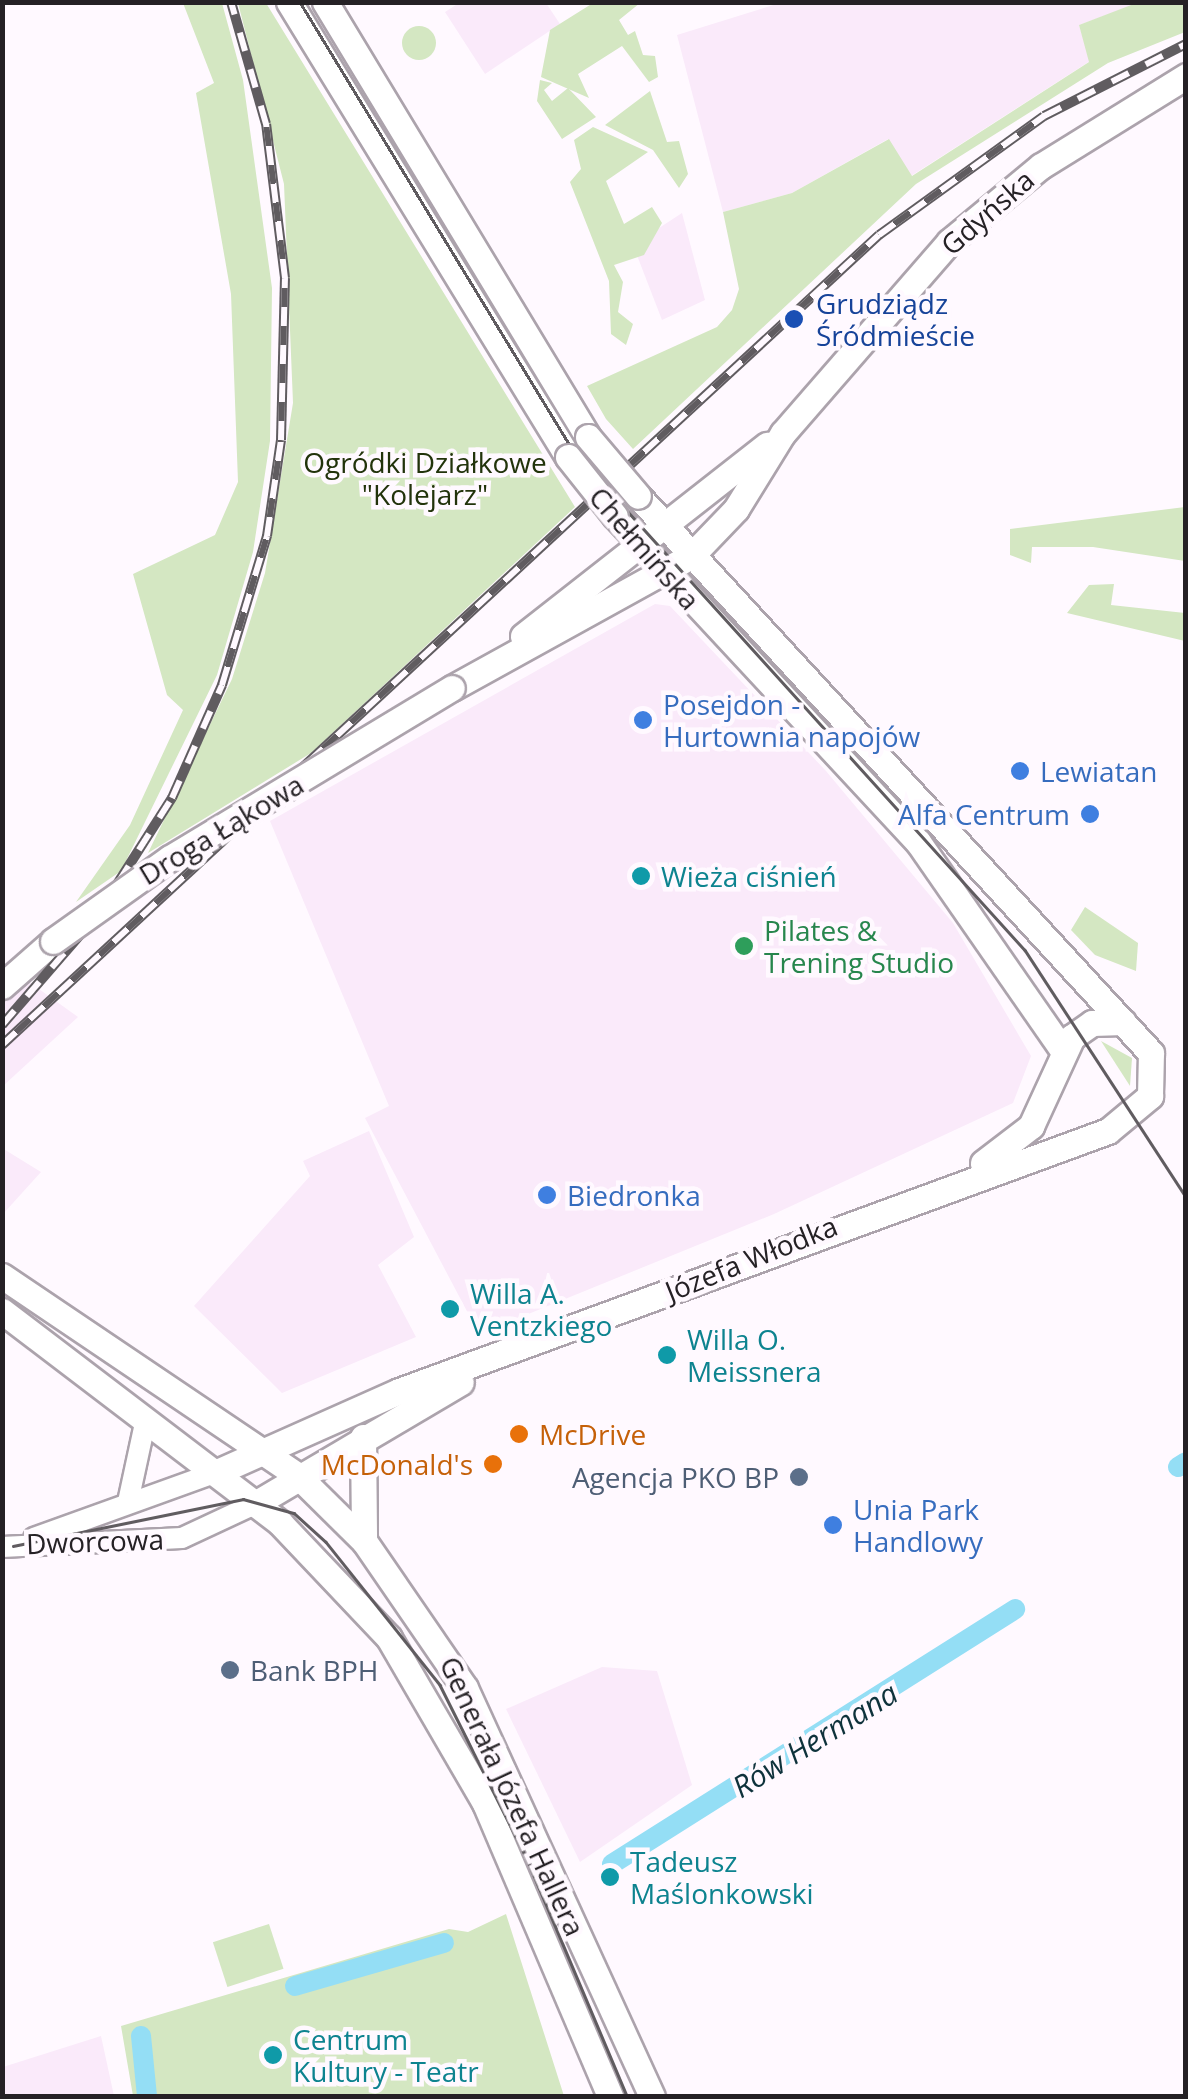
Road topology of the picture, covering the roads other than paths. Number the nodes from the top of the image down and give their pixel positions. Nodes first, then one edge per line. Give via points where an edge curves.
1 (289, 2) edge
2 (325, 2) edge
3 (1186, 76) edge
4 (782, 432) junction
5 (736, 509) junction
6 (668, 529) junction
7 (642, 548) junction
8 (691, 556) junction
9 (666, 573) junction
10 (728, 596) junction
11 (452, 688) junction
12 (2, 986) edge
13 (1123, 1022) junction
14 (1060, 1048) junction
15 (1120, 1125) joint
16 (939, 1186) junction
17 (2, 1276) edge
18 (2, 1311) edge
19 (564, 1331) junction
20 (146, 1419) junction
21 (363, 1437) junction
22 (263, 1451) junction
23 (216, 1473) junction
24 (297, 1475) junction
25 (128, 1502) junction
26 (255, 1504) junction
27 (364, 1541) junction
28 (8, 1547) edge
29 (610, 2096) edge
30 (652, 2096) edge

1 - 7 main road, Chełmińska, bridge via 568,457
2 - 6 main road, Chełmińska, bridge via 588,438
3 - 4 main road, Gdyńska via 994,200
4 - 5 main road, Gdyńska
4 - 6 main road, Gdyńska
5 - 8 main road, Gdyńska
5 - 10 main road, Chełmińska via 718,553
6 - 7 main road, Gdyńska
6 - 8 main road, Chełmińska
7 - 9 main road, Chełmińska
7 - 11 main road, Droga Łąkowa
8 - 9 main road, Droga Łąkowa
8 - 10 main road, Chełmińska
9 - 11 main road, Droga Łąkowa
9 - 14 main road, Chełmińska via 918,842
10 - 13 main road, Chełmińska
11 - 12 main road, Droga Łąkowa, bridge via 120,890
13 - 14 main road via 1092,1023
13 - 15 main road, Chełmińska via 1151,1052 1155,1077 1140,1110
14 - 16 main road, Józefa Włodka via 1031,1126
15 - 16 main road, Józefa Włodka
16 - 19 main road, Józefa Włodka
17 - 22 main road, Generała Józefa Hallera via 86,1340
18 - 20 main road, Generała Józefa Hallera
19 - 21 main road, Józefa Włodka
19 - 22 main road, Józefa Włodka
20 - 23 main road, Generała Józefa Hallera
20 - 25 street
21 - 24 main road, Józefa Włodka
21 - 27 main road
22 - 23 main road, Józefa Włodka
22 - 24 main road, Generała Józefa Hallera
23 - 25 street, Dworcowa
23 - 26 main road, Generała Józefa Hallera
24 - 26 main road, Józefa Włodka
24 - 27 main road, Generała Józefa Hallera
25 - 28 street, Dworcowa
26 - 28 street, Dworcowa via 182,1538
26 - 29 main road, Generała Józefa Hallera via 323,1561 408,1662 485,1802
27 - 30 main road, Generała Józefa Hallera via 466,1688

